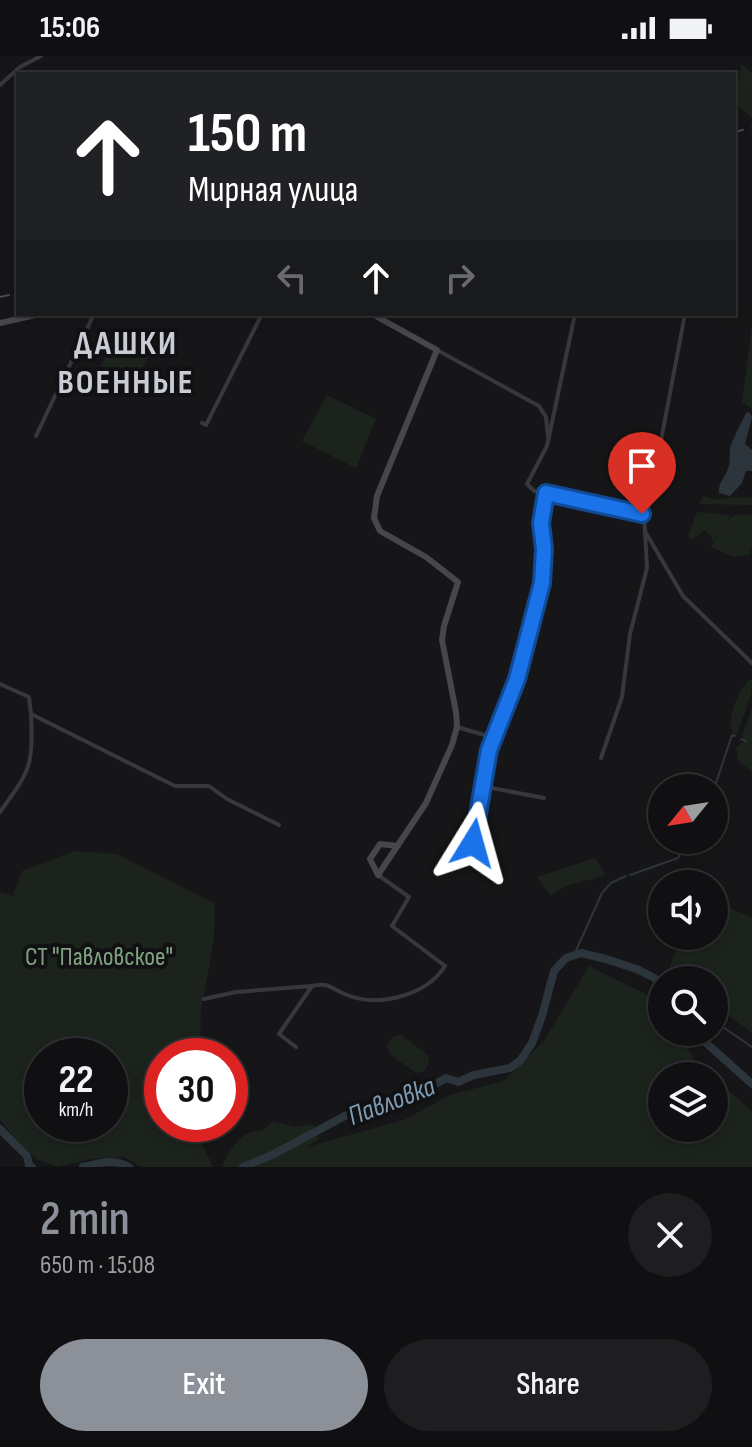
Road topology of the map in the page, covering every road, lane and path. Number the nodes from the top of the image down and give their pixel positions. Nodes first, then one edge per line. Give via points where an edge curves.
1 (41, 56) edge
2 (0, 85) edge
3 (31, 316) edge
4 (93, 316) edge
5 (261, 316) edge
6 (376, 316) edge
7 (575, 316) edge
8 (685, 316) edge
9 (0, 323) edge
10 (437, 350) junction
11 (202, 423) dead end
12 (36, 436) dead end
13 (548, 442) junction
14 (546, 493) junction
15 (644, 514) junction
16 (645, 530) junction
17 (752, 663) edge
18 (0, 684) edge
19 (31, 714) junction
20 (457, 727) junction
21 (495, 738) junction
22 (601, 758) dead end
23 (481, 786) junction
24 (544, 798) dead end
25 (0, 812) edge
26 (279, 825) dead end
27 (473, 843) dead end
28 (398, 846) junction
29 (378, 875) junction
30 (312, 986) junction
31 (204, 999) dead end
32 (296, 1047) dead end

1 - 2 street
3 - 9 street
4 - 12 street
5 - 11 street via 206,425
6 - 10 street
7 - 13 street
8 - 15 street
10 - 13 street via 539,406 546,417
10 - 20 street via 377,496 374,518 380,531 458,582 442,640
13 - 14 street via 527,484
14 - 15 street
14 - 21 street via 542,583
15 - 16 street
16 - 17 street via 683,596
16 - 22 street via 647,568 630,634 622,697
18 - 19 street via 29,697
19 - 25 street via 32,755 26,775
19 - 26 street via 175,786 209,786
20 - 21 street
20 - 28 street via 426,803
21 - 23 street
23 - 24 street
23 - 27 street
28 - 29 street
28 - 29 street via 380,844 370,859
29 - 30 street via 409,897 392,926 445,966 409,996 350,996 325,983
30 - 31 street
30 - 32 street via 279,1034

